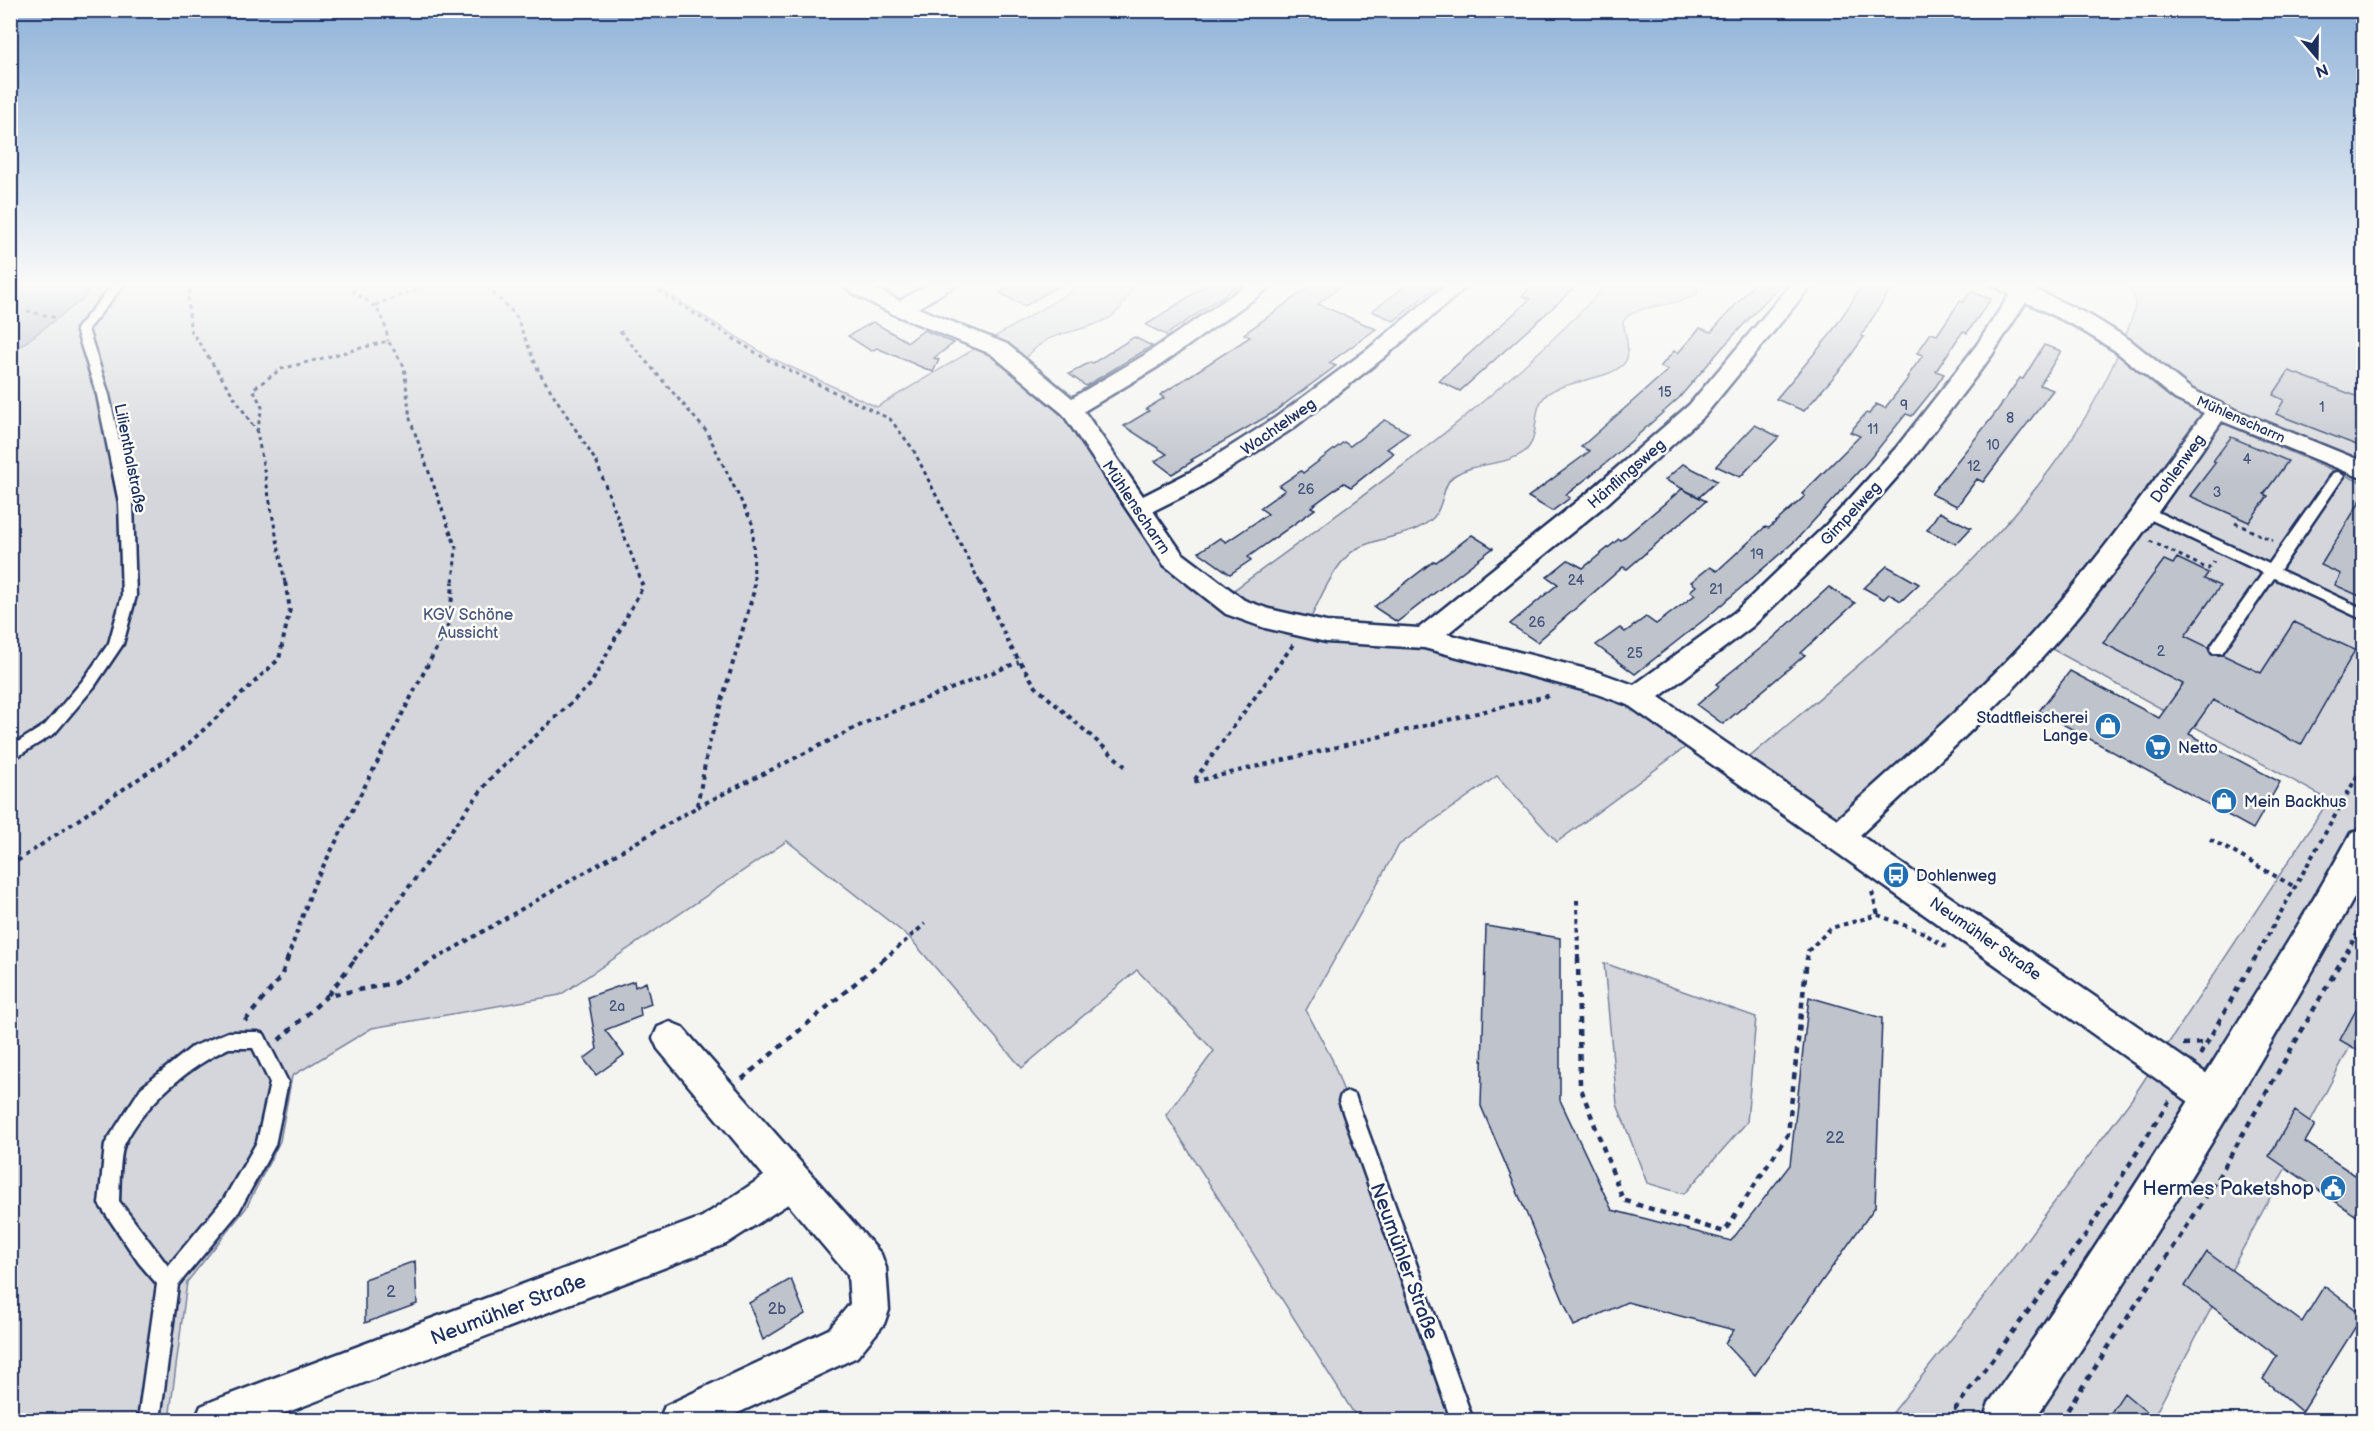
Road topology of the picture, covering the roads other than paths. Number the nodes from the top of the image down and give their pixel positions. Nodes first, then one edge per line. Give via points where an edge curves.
1 (88, 349) edge
2 (998, 349) edge
3 (1170, 349) edge
4 (1384, 349) edge
5 (1749, 349) edge
6 (1985, 349) edge
7 (2127, 349) edge
8 (1071, 409) junction
9 (2218, 411) junction
10 (2364, 471) edge
11 (2338, 476) dead end
12 (1139, 507) junction
13 (2138, 522) junction
14 (2271, 571) junction
15 (2364, 615) edge
16 (1424, 638) junction
17 (2217, 649) dead end
18 (1638, 697) junction
19 (10, 755) edge
20 (1839, 836) junction
21 (2364, 844) edge
22 (670, 1038) dead end
23 (2214, 1099) junction
24 (1348, 1101) dead end
25 (791, 1180) junction
26 (168, 1281) junction
27 (149, 1420) edge
28 (215, 1420) edge
29 (679, 1420) edge
30 (1462, 1420) edge
31 (2006, 1420) edge

1 - 19 lane, Lilienthalstraße via 103,395 126,503 129,596 116,644 89,682 50,729
2 - 8 street, Mühlenscharrn
3 - 8 street
4 - 12 street, Wachtelweg via 1257,443 1161,499
5 - 16 street, Hänflingsweg via 1698,410 1599,497
6 - 18 street, Gimpelweg via 1904,454 1836,530 1744,619
7 - 9 street, Mühlenscharrn via 2183,394
8 - 12 street, Mühlenscharrn
9 - 10 street, Mühlenscharrn
9 - 13 street, Dohlenweg
11 - 14 lane
12 - 16 street, Mühlenscharrn via 1173,559 1234,607 1326,632
13 - 14 lane via 2224,549
13 - 20 street, Dohlenweg via 2040,643 1954,730
14 - 15 lane
14 - 17 lane
16 - 18 street, Mühlenscharrn
18 - 20 street, Neumühler Straße
20 - 23 street, Neumühler Straße
21 - 23 street
22 - 25 street
23 - 31 street
24 - 30 lane, Neumühler Straße
25 - 28 street, Neumühler Straße via 713,1231
25 - 29 street via 867,1268 870,1310 843,1343
26 - 26 lane via 109,1204 114,1144 148,1094 198,1053 228,1040 258,1040 279,1082 266,1145 231,1206
26 - 27 lane

